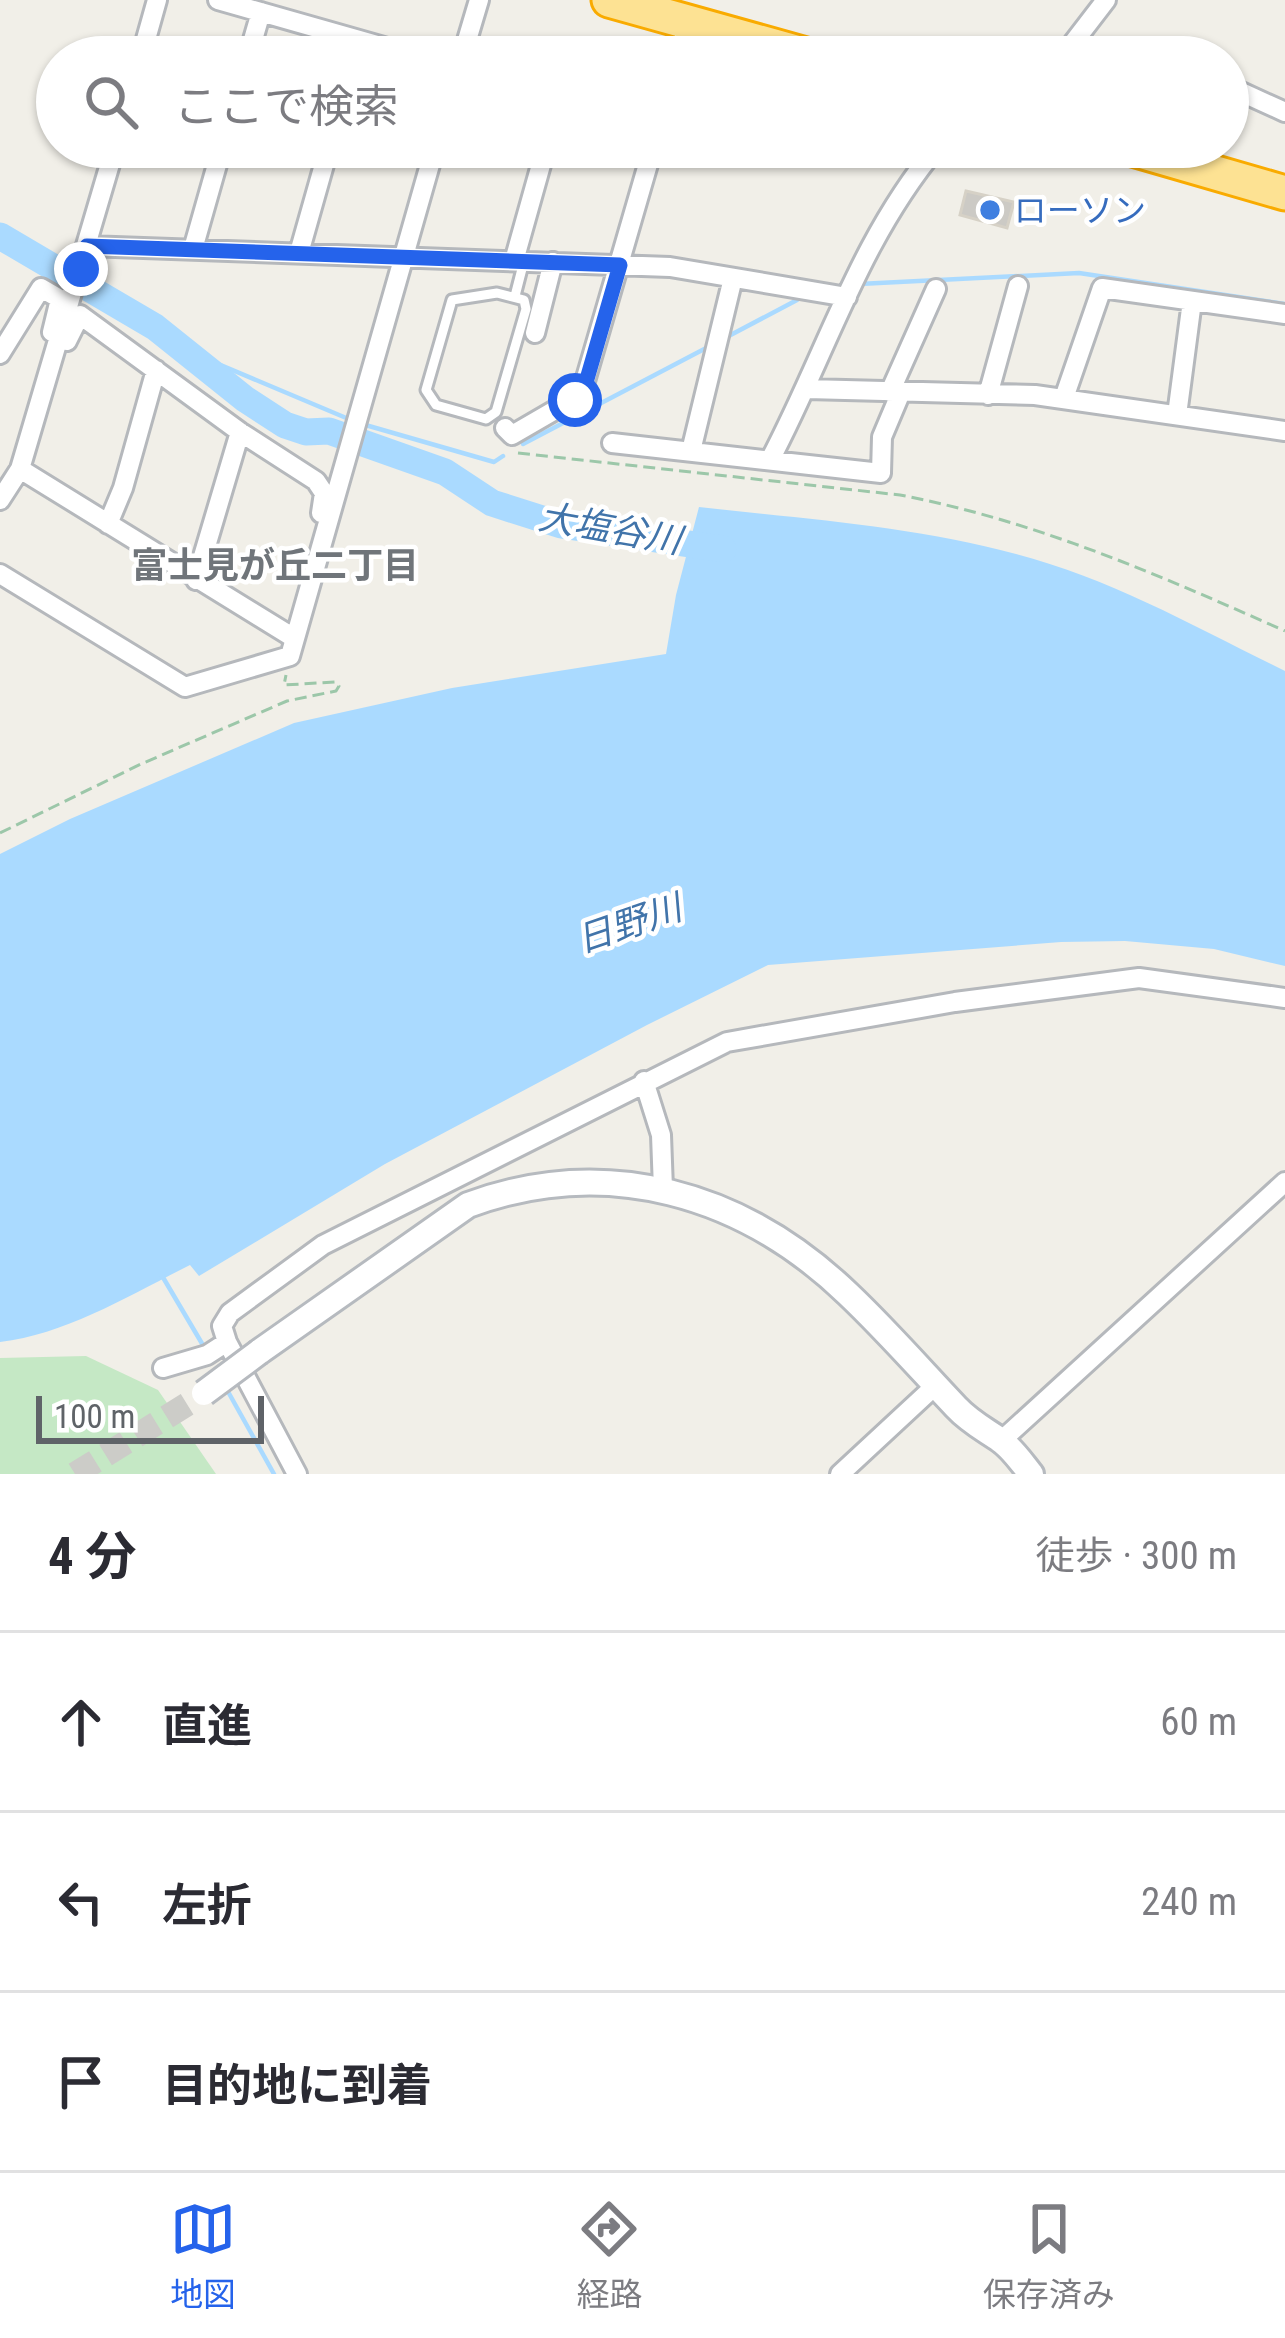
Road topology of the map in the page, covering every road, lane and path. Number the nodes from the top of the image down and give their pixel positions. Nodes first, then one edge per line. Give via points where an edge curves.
1 (157, 0) edge
2 (218, 0) edge
3 (479, 0) edge
4 (609, 0) edge
5 (1106, 0) edge
6 (261, 12) junction
7 (689, 21) junction
8 (147, 36) edge
9 (254, 36) edge
10 (324, 36) edge
11 (468, 36) edge
12 (685, 36) edge
13 (741, 36) edge
14 (1076, 36) edge
15 (1249, 96) edge
16 (1285, 112) edge
17 (109, 168) edge
18 (216, 168) edge
19 (322, 168) edge
20 (429, 168) edge
21 (541, 168) edge
22 (647, 168) edge
23 (920, 168) edge
24 (1199, 168) edge
25 (1285, 193) edge
26 (87, 246) junction
27 (193, 249) junction
28 (299, 254) junction
29 (403, 257) junction
30 (519, 261) junction
31 (554, 262) junction
32 (620, 265) junction
33 (733, 278) junction
34 (1018, 286) dead end
35 (936, 289) dead end
36 (515, 296) junction
37 (847, 296) junction
38 (1192, 301) junction
39 (1285, 314) edge
40 (535, 333) dead end
41 (61, 338) junction
42 (0, 354) edge
43 (156, 370) junction
44 (807, 389) junction
45 (896, 392) junction
46 (988, 395) junction
47 (1064, 398) junction
48 (1177, 415) junction
49 (1285, 431) edge
50 (240, 432) junction
51 (508, 432) joint
52 (612, 443) dead end
53 (691, 451) junction
54 (770, 460) junction
55 (20, 469) junction
56 (0, 500) edge
57 (108, 524) junction
58 (320, 551) junction
59 (0, 574) edge
60 (196, 580) junction
61 (1285, 631) edge
62 (292, 647) junction
63 (0, 833) edge
64 (1285, 998) edge
65 (644, 1081) junction
66 (1285, 1182) edge
67 (664, 1190) junction
68 (227, 1342) junction
69 (163, 1367) dead end
70 (935, 1385) junction
71 (199, 1396) tunnel mouth
72 (1001, 1441) junction
73 (297, 1474) edge
74 (840, 1474) edge
75 (1031, 1474) edge

1 - 8 street
2 - 6 street
3 - 11 street
4 - 7 highway
5 - 14 street
6 - 9 street
6 - 10 street
7 - 12 street
7 - 13 highway
15 - 16 street
17 - 26 street
18 - 27 street
19 - 28 street
20 - 29 street
21 - 30 street
22 - 32 street
23 - 37 street via 872,239
24 - 25 highway
26 - 27 street
26 - 41 street
27 - 28 street
28 - 29 street
29 - 30 street
29 - 58 street
30 - 31 street
30 - 36 lane
31 - 32 street
31 - 40 street
32 - 33 street
32 - 51 street via 581,395
33 - 37 street
33 - 53 street
34 - 46 street
35 - 45 street
36 - 36 lane via 452,300 426,390 432,402 486,419 496,412 526,309
37 - 44 street
38 - 39 street
38 - 47 street via 1102,288
38 - 48 street
41 - 42 street via 52,332 61,299 41,288
41 - 43 street via 69,340 80,315
41 - 55 street
43 - 50 street
43 - 57 street
44 - 45 street
44 - 54 street
45 - 46 street
45 - 54 street via 881,472
46 - 47 street
47 - 48 street
48 - 49 street
50 - 58 street via 321,487
50 - 60 street
51 - 61 path via 507,449 522,454 946,504 1104,552
52 - 53 street
53 - 54 street
55 - 56 street
55 - 57 street
57 - 60 street
58 - 62 street
59 - 62 street via 184,687
60 - 62 street
62 - 63 path via 284,685 335,682 336,691 286,701
64 - 65 street via 1139,978 1055,986 727,1042
65 - 67 street via 661,1135
65 - 68 street via 323,1245 230,1313 222,1326
66 - 72 street
67 - 70 main road via 742,1219 796,1252
67 - 71 main road, bridge via 559,1182 467,1205
68 - 69 street
68 - 73 street
70 - 72 main road
70 - 74 street
72 - 75 main road

